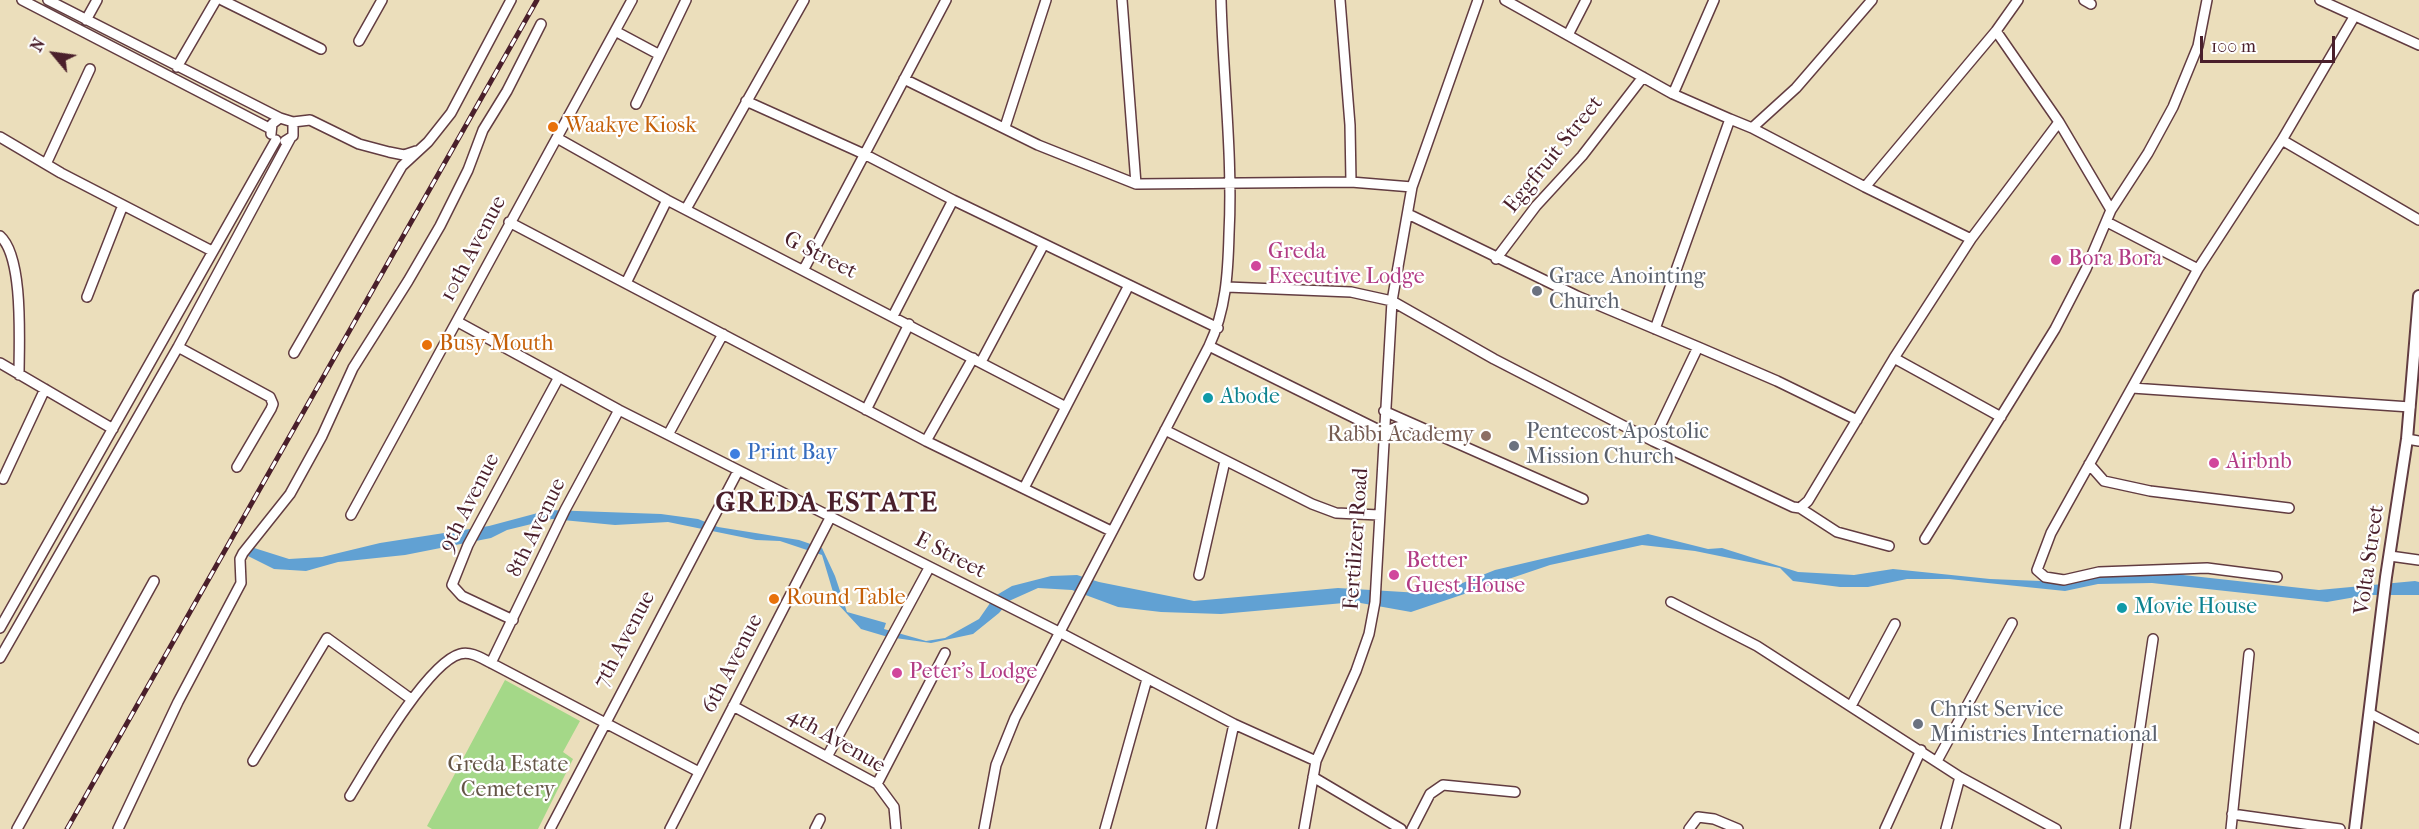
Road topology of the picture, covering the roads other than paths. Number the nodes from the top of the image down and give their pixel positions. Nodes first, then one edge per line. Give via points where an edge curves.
1 (22, 0) edge
2 (48, 0) edge
3 (97, 0) edge
4 (216, 0) edge
5 (222, 0) edge
6 (382, 0) edge
7 (511, 0) edge
8 (632, 0) edge
9 (686, 0) edge
10 (804, 0) edge
11 (946, 0) edge
12 (1047, 0) edge
13 (1122, 0) edge
14 (1221, 0) edge
15 (1340, 0) edge
16 (1478, 0) edge
17 (1505, 0) edge
18 (1586, 0) edge
19 (1714, 0) edge
20 (1872, 0) edge
21 (2018, 0) edge
22 (2207, 0) edge
23 (2320, 0) edge
24 (2354, 17) junction
25 (86, 20) junction
26 (540, 24) dead end
27 (615, 31) junction
28 (1996, 31) junction
29 (1568, 35) junction
30 (359, 41) dead end
31 (2419, 45) edge
32 (321, 49) dead end
33 (658, 54) junction
34 (177, 67) junction
35 (90, 69) dead end
36 (1643, 77) junction
37 (904, 80) junction
38 (1673, 94) junction
39 (746, 101) junction
40 (636, 104) dead end
41 (280, 118) junction
42 (1730, 119) junction
43 (293, 122) junction
44 (2059, 123) junction
45 (1005, 127) junction
46 (1752, 128) junction
47 (271, 129) junction
48 (0, 137) edge
49 (557, 138) junction
50 (290, 139) junction
51 (276, 140) junction
52 (2282, 140) junction
53 (419, 150) junction
54 (866, 155) junction
55 (46, 164) junction
56 (1232, 182) junction
57 (1351, 182) junction
58 (1136, 184) junction
59 (1412, 187) junction
60 (1865, 187) junction
61 (667, 200) junction
62 (953, 200) junction
63 (123, 205) junction
64 (686, 209) junction
65 (2112, 210) junction
66 (1408, 214) junction
67 (2419, 220) edge
68 (509, 222) junction
69 (2107, 222) junction
70 (0, 236) edge
71 (1971, 238) junction
72 (1044, 244) junction
73 (212, 251) junction
74 (1496, 259) junction
75 (804, 269) junction
76 (2198, 269) junction
77 (626, 283) junction
78 (1129, 285) junction
79 (1227, 287) junction
80 (2419, 296) edge
81 (87, 297) dead end
82 (1392, 301) junction
83 (893, 316) junction
84 (458, 322) junction
85 (909, 324) junction
86 (1218, 328) junction
87 (1656, 329) junction
88 (723, 334) junction
89 (1209, 346) junction
90 (178, 347) junction
91 (1698, 347) junction
92 (294, 353) dead end
93 (1894, 358) junction
94 (976, 360) junction
95 (0, 363) edge
96 (19, 375) junction
97 (559, 378) junction
98 (2132, 388) junction
99 (45, 389) junction
100 (1066, 407) junction
101 (2410, 407) junction
102 (620, 410) junction
103 (866, 410) junction
104 (1384, 411) junction
105 (2001, 417) junction
106 (1857, 420) junction
107 (1409, 423) junction
108 (113, 429) junction
109 (1165, 430) junction
110 (1383, 432) junction
111 (669, 434) junction
112 (2407, 439) junction
113 (926, 441) junction
114 (1653, 441) junction
115 (2419, 441) edge
116 (1225, 461) junction
117 (2089, 464) junction
118 (237, 467) dead end
119 (738, 471) junction
120 (3, 479) dead end
121 (1024, 488) junction
122 (1583, 499) dead end
123 (1800, 508) junction
124 (2289, 508) dead end
125 (351, 515) dead end
126 (1379, 515) junction
127 (831, 516) junction
128 (1111, 531) junction
129 (1925, 539) dead end
130 (1889, 546) dead end
131 (2390, 556) junction
132 (2419, 560) edge
133 (929, 568) junction
134 (1199, 574) dead end
135 (2277, 577) dead end
136 (154, 581) dead end
137 (1671, 602) dead end
138 (513, 620) junction
139 (2012, 623) dead end
140 (1895, 624) dead end
141 (0, 628) edge
142 (1059, 632) junction
143 (2153, 639) dead end
144 (945, 653) dead end
145 (2248, 654) dead end
146 (0, 658) edge
147 (491, 663) junction
148 (1147, 678) junction
149 (411, 699) junction
150 (733, 706) junction
151 (1851, 706) junction
152 (2371, 714) junction
153 (605, 721) junction
154 (1234, 724) junction
155 (2419, 739) edge
156 (1921, 750) junction
157 (828, 755) junction
158 (253, 761) dead end
159 (1316, 761) junction
160 (1937, 761) junction
161 (699, 772) junction
162 (1313, 777) junction
163 (1960, 777) junction
164 (877, 784) junction
165 (1515, 792) dead end
166 (350, 796) dead end
167 (2232, 814) junction
168 (820, 819) dead end
169 (16, 829) edge
170 (118, 829) edge
171 (550, 829) edge
172 (670, 829) edge
173 (815, 829) edge
174 (896, 829) edge
175 (984, 829) edge
176 (1105, 829) edge
177 (1211, 829) edge
178 (1304, 829) edge
179 (1401, 829) edge
180 (1412, 829) edge
181 (1689, 829) edge
182 (1738, 829) edge
183 (1885, 829) edge
184 (1946, 829) edge
185 (2056, 829) edge
186 (2125, 829) edge
187 (2231, 829) edge
188 (2340, 829) edge
189 (2355, 829) edge

1 - 47 street
2 - 25 street
3 - 25 street
4 - 34 street
5 - 32 street
6 - 30 street
7 - 53 street via 462,97
8 - 27 street, 10th Avenue
9 - 33 street
10 - 39 street
11 - 37 street
12 - 45 street
13 - 58 street
14 - 56 street
15 - 57 street
16 - 59 street, Fertilizer Road
17 - 29 street
18 - 29 street
19 - 38 street
20 - 46 street via 1796,88
21 - 28 street
22 - 65 street via 2198,46 2174,107
23 - 24 street
24 - 31 street
24 - 52 street
25 - 34 street
26 - 170 street via 483,130 440,226 353,368 296,484 243,553 241,583 178,702
27 - 33 street
27 - 49 street, 10th Avenue
28 - 44 street
28 - 60 street
29 - 36 street
33 - 40 street
34 - 41 street
35 - 55 street
36 - 38 street
36 - 74 street, Eggfruit Street
37 - 45 street
37 - 54 street
38 - 42 street
39 - 54 street
39 - 64 street
41 - 43 street
41 - 47 street
42 - 46 street
42 - 87 street
43 - 50 street via 295,131
43 - 53 street via 310,120 359,144 388,152 404,154
44 - 65 street
44 - 71 street
45 - 58 street
46 - 60 street
47 - 51 street
48 - 55 street
49 - 61 street, G Street
49 - 68 street, 10th Avenue
50 - 51 street
50 - 90 street
51 - 73 street
52 - 67 street
52 - 76 street
53 - 92 street via 394,178
54 - 62 street
54 - 75 street
55 - 63 street
56 - 57 street
56 - 58 street
56 - 79 street
57 - 59 street
59 - 66 street, Fertilizer Road
60 - 71 street
61 - 64 street, G Street
61 - 77 street
62 - 72 street
62 - 83 street
63 - 73 street
63 - 81 street
64 - 75 street, G Street
65 - 69 street
66 - 74 street
66 - 82 street, Fertilizer Road
68 - 77 street
68 - 84 street, 10th Avenue
69 - 76 street
69 - 105 street via 2055,329
70 - 96 street via 7,244 18,282
71 - 93 street
72 - 78 street
72 - 94 street
73 - 108 street
74 - 87 street
75 - 83 street, G Street
76 - 98 street
77 - 88 street
78 - 86 street
78 - 100 street
79 - 82 street via 1351,292
79 - 86 street
80 - 101 street, Volta Street
82 - 104 street, Fertilizer Road
82 - 114 street
83 - 85 street, G Street
84 - 97 street, E Street
84 - 125 street, 10th Avenue
85 - 94 street, G Street
85 - 103 street
86 - 89 street
87 - 91 street
88 - 103 street
88 - 111 street
89 - 109 street
89 - 110 street
90 - 118 street via 270,397 271,409
90 - 146 street
91 - 106 street
91 - 114 street
93 - 105 street
93 - 106 street
94 - 100 street, G Street
94 - 113 street
95 - 96 street
96 - 99 street
97 - 102 street, E Street
97 - 138 street, 9th Avenue via 468,545 452,585
98 - 101 street
98 - 117 street
99 - 108 street
99 - 120 street
100 - 121 street
101 - 112 street, Volta Street
102 - 111 street, E Street
102 - 138 street, 8th Avenue via 565,510
103 - 113 street
104 - 107 street
104 - 110 street, Fertilizer Road
105 - 129 street
106 - 123 street
107 - 110 street
107 - 122 street
108 - 141 street
109 - 116 street
109 - 128 street
110 - 126 street, Fertilizer Road
111 - 119 street, E Street
112 - 115 street
112 - 131 street, Volta Street
113 - 121 street
114 - 123 street
116 - 126 street via 1336,513
116 - 134 street
117 - 124 street via 2104,481 2150,491
117 - 135 street via 2038,563 2037,570 2045,577 2064,580 2099,572 2207,568
119 - 127 street, E Street
119 - 153 street, 7th Avenue
121 - 128 street
123 - 130 street via 1837,532
126 - 159 street, Fertilizer Road via 1375,602 1369,634
127 - 133 street, E Street
127 - 150 street, 6th Avenue
128 - 142 street
131 - 132 street
131 - 152 street, Volta Street
133 - 142 street, E Street
133 - 157 street
136 - 169 street
137 - 151 street via 1757,646
138 - 147 street, 8th Avenue
139 - 160 street
140 - 151 street
142 - 148 street, E Street
142 - 175 street via 996,765
143 - 186 street
144 - 164 street
145 - 167 street
147 - 149 street via 471,654 451,658
147 - 153 street
148 - 154 street, E Street
148 - 176 street
149 - 158 street via 327,638
149 - 166 street
150 - 157 street, 4th Avenue
150 - 161 street, 6th Avenue
151 - 156 street
152 - 155 street
152 - 189 street, Volta Street
153 - 161 street
153 - 171 street, 7th Avenue
154 - 159 street, E Street
154 - 177 street
156 - 160 street
156 - 183 street
157 - 164 street, 4th Avenue
159 - 162 street, Fertilizer Road
160 - 163 street
161 - 172 street, 6th Avenue
162 - 178 street, Fertilizer Road
162 - 179 street
163 - 184 street
163 - 185 street
164 - 174 street, 4th Avenue via 894,807
165 - 180 street via 1443,785 1430,794
167 - 187 street
167 - 188 street
168 - 173 street
181 - 182 street via 1698,817

